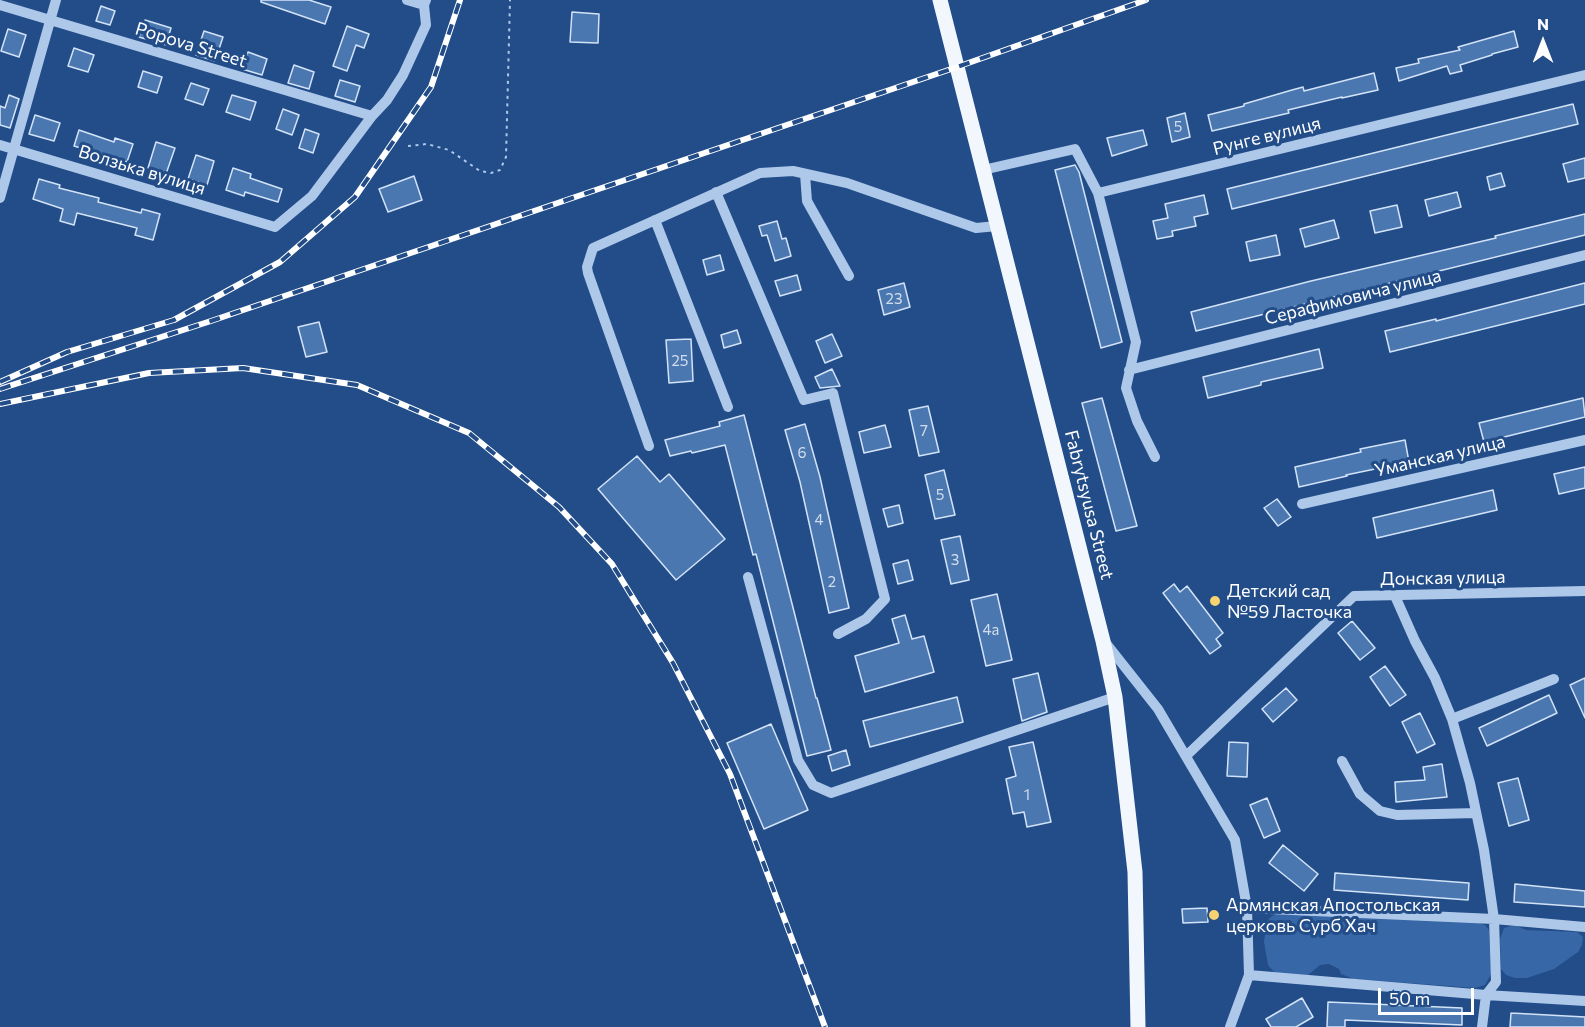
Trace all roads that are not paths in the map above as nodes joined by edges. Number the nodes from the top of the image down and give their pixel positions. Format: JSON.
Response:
{"nodes":[{"id":1,"x":56,"y":0,"type":"edge"},
{"id":2,"x":407,"y":0,"type":"edge"},
{"id":3,"x":942,"y":1,"type":"edge"},
{"id":4,"x":425,"y":3,"type":"edge"},
{"id":5,"x":0,"y":5,"type":"edge"},
{"id":6,"x":50,"y":20,"type":"junction"},
{"id":7,"x":1585,"y":75,"type":"edge"},
{"id":8,"x":372,"y":116,"type":"junction"},
{"id":9,"x":0,"y":145,"type":"edge"},
{"id":10,"x":13,"y":149,"type":"junction"},
{"id":11,"x":983,"y":170,"type":"junction"},
{"id":12,"x":805,"y":174,"type":"junction"},
{"id":13,"x":716,"y":192,"type":"junction"},
{"id":14,"x":1098,"y":194,"type":"junction"},
{"id":15,"x":0,"y":198,"type":"edge"},
{"id":16,"x":655,"y":220,"type":"junction"},
{"id":17,"x":998,"y":226,"type":"junction"},
{"id":18,"x":1585,"y":255,"type":"edge"},
{"id":19,"x":849,"y":276,"type":"dead end"},
{"id":20,"x":1128,"y":370,"type":"junction"},
{"id":21,"x":728,"y":407,"type":"dead end"},
{"id":22,"x":1585,"y":440,"type":"edge"},
{"id":23,"x":649,"y":446,"type":"dead end"},
{"id":24,"x":1155,"y":457,"type":"dead end"},
{"id":25,"x":1302,"y":504,"type":"dead end"},
{"id":26,"x":748,"y":577,"type":"dead end"},
{"id":27,"x":1585,"y":591,"type":"edge"},
{"id":28,"x":1395,"y":596,"type":"junction"},
{"id":29,"x":838,"y":634,"type":"dead end"},
{"id":30,"x":1103,"y":641,"type":"junction"},
{"id":31,"x":1554,"y":679,"type":"dead end"},
{"id":32,"x":1115,"y":697,"type":"junction"},
{"id":33,"x":1452,"y":719,"type":"junction"},
{"id":34,"x":1186,"y":756,"type":"junction"},
{"id":35,"x":1342,"y":761,"type":"dead end"},
{"id":36,"x":1476,"y":813,"type":"junction"},
{"id":37,"x":1247,"y":908,"type":"junction"},
{"id":38,"x":1494,"y":919,"type":"junction"},
{"id":39,"x":1585,"y":927,"type":"edge"},
{"id":40,"x":1249,"y":975,"type":"junction"},
{"id":41,"x":1486,"y":995,"type":"junction"},
{"id":42,"x":1585,"y":1001,"type":"edge"},
{"id":43,"x":1138,"y":1027,"type":"edge"},
{"id":44,"x":1230,"y":1027,"type":"edge"},
{"id":45,"x":1482,"y":1027,"type":"edge"}],
"edges":[{"from":1,"to":6,"type":"street"},
{"from":2,"to":4,"type":"street"},
{"from":3,"to":11,"type":"main road","name":"Fabrytsyusa Street"},
{"from":4,"to":8,"type":"street"},
{"from":5,"to":6,"type":"street","name":"Popova Street"},
{"from":6,"to":8,"type":"street","name":"Popova Street"},
{"from":6,"to":10,"type":"street"},
{"from":7,"to":14,"type":"street","name":"Рунге вулиця"},
{"from":8,"to":10,"type":"street","name":"Волзька вулиця"},
{"from":9,"to":10,"type":"street","name":"Волзька вулиця"},
{"from":10,"to":15,"type":"street"},
{"from":11,"to":14,"type":"street"},
{"from":11,"to":17,"type":"main road","name":"Fabrytsyusa Street"},
{"from":12,"to":13,"type":"street"},
{"from":12,"to":17,"type":"street"},
{"from":12,"to":19,"type":"street"},
{"from":13,"to":16,"type":"street"},
{"from":13,"to":29,"type":"street"},
{"from":14,"to":20,"type":"street"},
{"from":16,"to":21,"type":"street"},
{"from":16,"to":23,"type":"street"},
{"from":17,"to":30,"type":"main road","name":"Fabrytsyusa Street"},
{"from":18,"to":20,"type":"street","name":"Серафимовича улица"},
{"from":20,"to":24,"type":"street"},
{"from":22,"to":25,"type":"street","name":"Уманская улица"},
{"from":26,"to":32,"type":"street"},
{"from":27,"to":28,"type":"street","name":"Донская улица"},
{"from":28,"to":33,"type":"street"},
{"from":28,"to":34,"type":"street","name":"Донская улица"},
{"from":30,"to":32,"type":"main road","name":"Fabrytsyusa Street"},
{"from":30,"to":34,"type":"street"},
{"from":31,"to":33,"type":"street"},
{"from":32,"to":43,"type":"main road","name":"Fabrytsyusa Street"},
{"from":33,"to":36,"type":"street"},
{"from":34,"to":37,"type":"street"},
{"from":35,"to":36,"type":"street"},
{"from":36,"to":38,"type":"street"},
{"from":37,"to":38,"type":"street"},
{"from":37,"to":40,"type":"street"},
{"from":38,"to":39,"type":"street"},
{"from":38,"to":41,"type":"street"},
{"from":40,"to":41,"type":"street"},
{"from":40,"to":44,"type":"street"},
{"from":41,"to":42,"type":"street"},
{"from":41,"to":45,"type":"street"}]}
